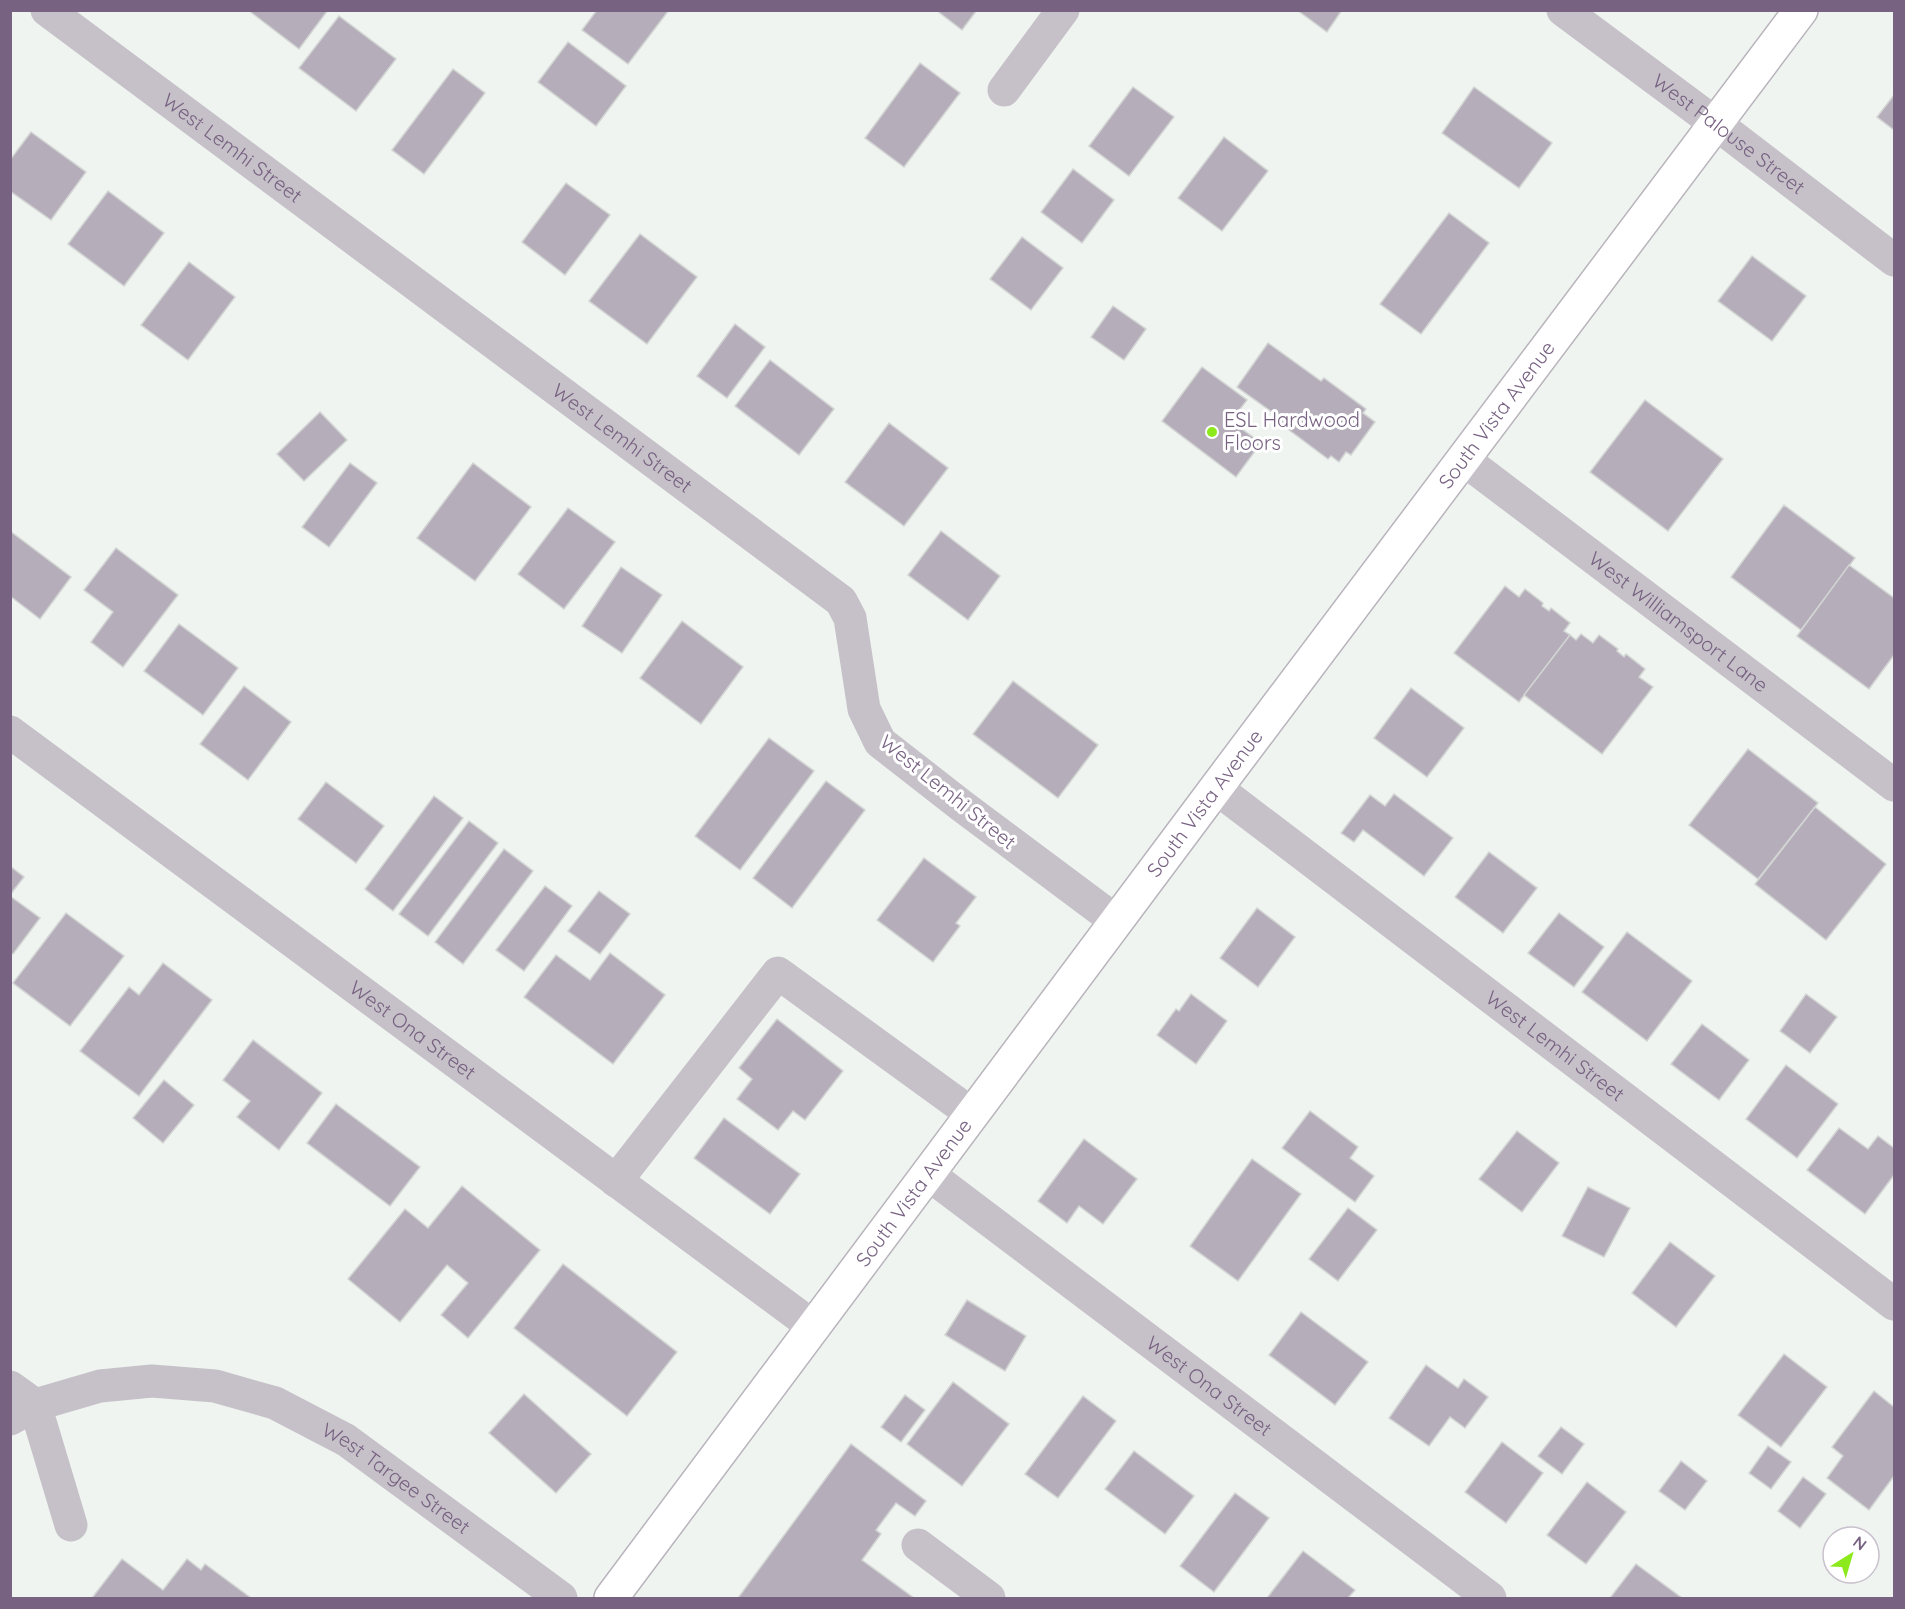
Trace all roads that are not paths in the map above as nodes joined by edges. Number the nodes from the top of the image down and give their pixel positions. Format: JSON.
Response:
{"nodes":[{"id":1,"x":47,"y":10,"type":"edge"},
{"id":2,"x":1064,"y":10,"type":"edge"},
{"id":3,"x":1563,"y":10,"type":"edge"},
{"id":4,"x":1801,"y":10,"type":"edge"},
{"id":5,"x":1004,"y":90,"type":"dead end"},
{"id":6,"x":1715,"y":123,"type":"junction"},
{"id":7,"x":1894,"y":260,"type":"edge"},
{"id":8,"x":1462,"y":459,"type":"junction"},
{"id":9,"x":10,"y":732,"type":"edge"},
{"id":10,"x":1894,"y":785,"type":"edge"},
{"id":11,"x":1216,"y":788,"type":"junction"},
{"id":12,"x":1116,"y":921,"type":"junction"},
{"id":13,"x":972,"y":1114,"type":"junction"},
{"id":14,"x":928,"y":1174,"type":"junction"},
{"id":15,"x":616,"y":1181,"type":"junction"},
{"id":16,"x":1894,"y":1304,"type":"edge"},
{"id":17,"x":814,"y":1327,"type":"junction"},
{"id":18,"x":18,"y":1403,"type":"edge"},
{"id":19,"x":71,"y":1525,"type":"dead end"},
{"id":20,"x":918,"y":1545,"type":"dead end"},
{"id":21,"x":561,"y":1599,"type":"edge"},
{"id":22,"x":611,"y":1599,"type":"edge"},
{"id":23,"x":989,"y":1599,"type":"edge"},
{"id":24,"x":1490,"y":1599,"type":"edge"}],
"edges":[{"from":1,"to":12,"type":"street","name":"West Lemhi Street"},
{"from":2,"to":5,"type":"street"},
{"from":3,"to":6,"type":"street","name":"West Palouse Street"},
{"from":4,"to":6,"type":"main road","name":"South Vista Avenue"},
{"from":6,"to":7,"type":"street","name":"West Palouse Street"},
{"from":6,"to":8,"type":"main road","name":"South Vista Avenue"},
{"from":8,"to":10,"type":"street","name":"West Williamsport Lane"},
{"from":8,"to":11,"type":"main road","name":"South Vista Avenue"},
{"from":9,"to":15,"type":"street","name":"West Ona Street"},
{"from":11,"to":12,"type":"main road","name":"South Vista Avenue"},
{"from":11,"to":16,"type":"street","name":"West Lemhi Street"},
{"from":12,"to":13,"type":"main road","name":"South Vista Avenue"},
{"from":13,"to":14,"type":"main road","name":"South Vista Avenue"},
{"from":13,"to":15,"type":"street"},
{"from":14,"to":17,"type":"main road","name":"South Vista Avenue"},
{"from":14,"to":24,"type":"street","name":"West Ona Street"},
{"from":15,"to":17,"type":"street","name":"West Ona Street"},
{"from":17,"to":22,"type":"main road","name":"South Vista Avenue"},
{"from":18,"to":19,"type":"street"},
{"from":18,"to":21,"type":"street","name":"West Targee Street"},
{"from":20,"to":23,"type":"street"}]}
